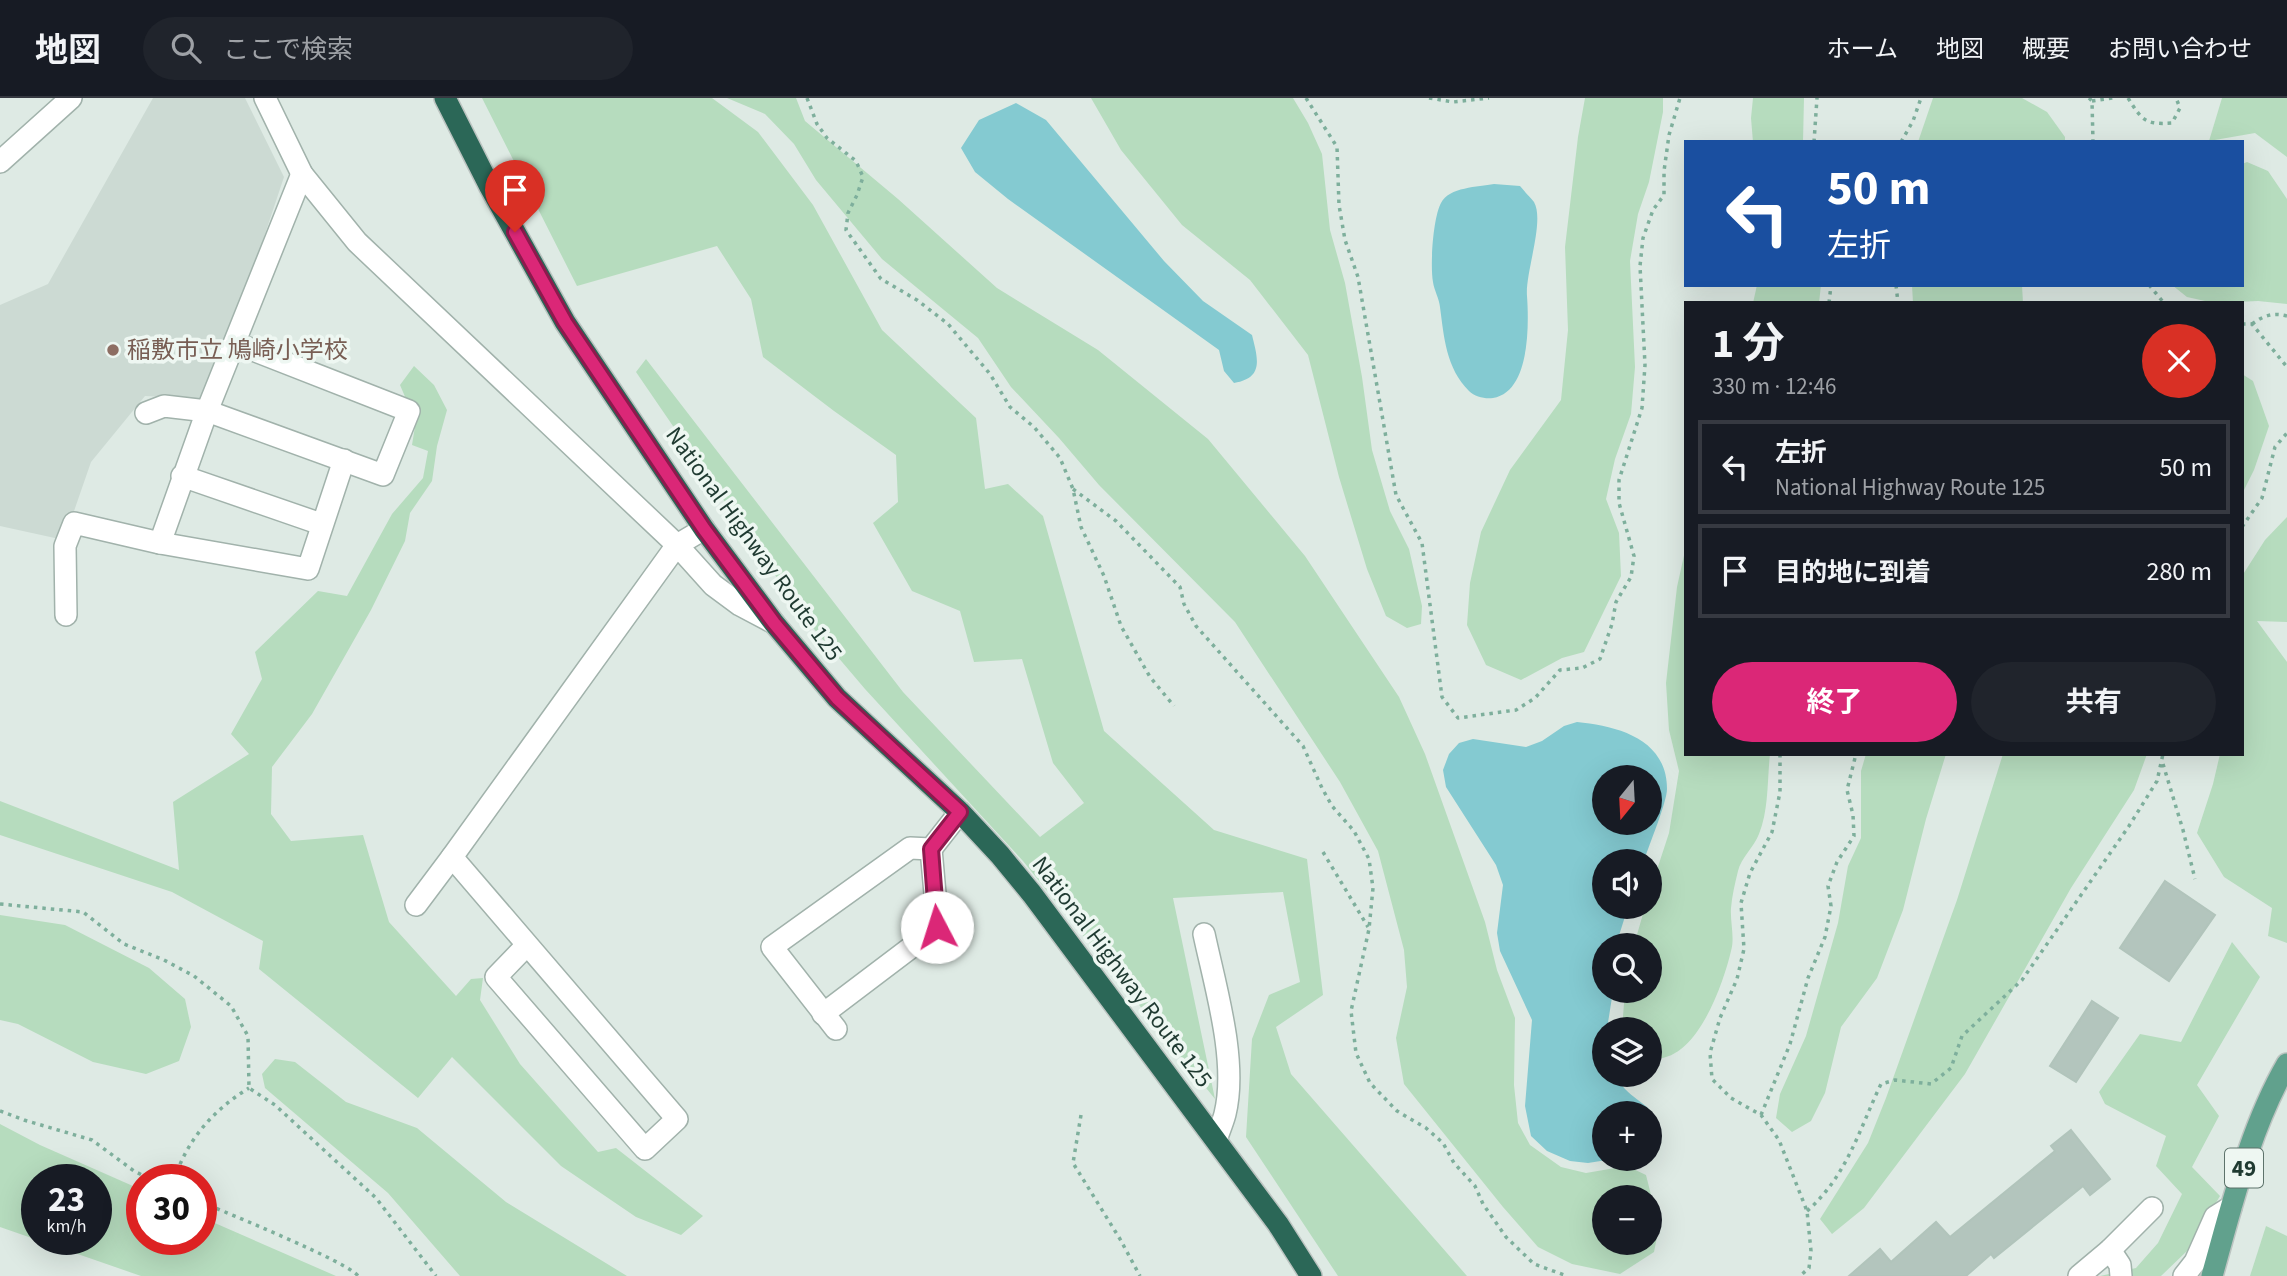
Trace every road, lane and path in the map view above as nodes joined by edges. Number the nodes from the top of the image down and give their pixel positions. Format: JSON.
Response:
{"nodes":[{"id":1,"x":71,"y":98,"type":"edge"},
{"id":2,"x":265,"y":98,"type":"edge"},
{"id":3,"x":445,"y":98,"type":"edge"},
{"id":4,"x":807,"y":98,"type":"edge"},
{"id":5,"x":1306,"y":98,"type":"edge"},
{"id":6,"x":1429,"y":98,"type":"edge"},
{"id":7,"x":1489,"y":98,"type":"edge"},
{"id":8,"x":1680,"y":98,"type":"edge"},
{"id":9,"x":1817,"y":98,"type":"edge"},
{"id":10,"x":1921,"y":98,"type":"edge"},
{"id":11,"x":2113,"y":98,"type":"edge"},
{"id":12,"x":2128,"y":98,"type":"edge"},
{"id":13,"x":2176,"y":98,"type":"edge"},
{"id":14,"x":2091,"y":100,"type":"edge"},
{"id":15,"x":1814,"y":140,"type":"edge"},
{"id":16,"x":1902,"y":140,"type":"edge"},
{"id":17,"x":2093,"y":140,"type":"edge"},
{"id":18,"x":0,"y":162,"type":"edge"},
{"id":19,"x":302,"y":174,"type":"junction"},
{"id":20,"x":2151,"y":287,"type":"edge"},
{"id":21,"x":2162,"y":301,"type":"edge"},
{"id":22,"x":2287,"y":316,"type":"edge"},
{"id":23,"x":2244,"y":324,"type":"edge"},
{"id":24,"x":2252,"y":324,"type":"junction"},
{"id":25,"x":235,"y":343,"type":"junction"},
{"id":26,"x":2287,"y":367,"type":"edge"},
{"id":27,"x":207,"y":411,"type":"junction"},
{"id":28,"x":146,"y":413,"type":"dead end"},
{"id":29,"x":2287,"y":433,"type":"edge"},
{"id":30,"x":344,"y":460,"type":"junction"},
{"id":31,"x":183,"y":476,"type":"junction"},
{"id":32,"x":1073,"y":489,"type":"junction"},
{"id":33,"x":321,"y":524,"type":"junction"},
{"id":34,"x":2244,"y":524,"type":"edge"},
{"id":35,"x":704,"y":529,"type":"junction"},
{"id":36,"x":160,"y":543,"type":"junction"},
{"id":37,"x":677,"y":545,"type":"junction"},
{"id":38,"x":66,"y":615,"type":"dead end"},
{"id":39,"x":774,"y":623,"type":"junction"},
{"id":40,"x":1174,"y":706,"type":"dead end"},
{"id":41,"x":1780,"y":756,"type":"edge"},
{"id":42,"x":1856,"y":756,"type":"edge"},
{"id":43,"x":2163,"y":756,"type":"edge"},
{"id":44,"x":2162,"y":762,"type":"junction"},
{"id":45,"x":960,"y":812,"type":"junction"},
{"id":46,"x":931,"y":849,"type":"junction"},
{"id":47,"x":1323,"y":852,"type":"dead end"},
{"id":48,"x":452,"y":858,"type":"junction"},
{"id":49,"x":2194,"y":879,"type":"dead end"},
{"id":50,"x":0,"y":904,"type":"edge"},
{"id":51,"x":416,"y":905,"type":"dead end"},
{"id":52,"x":1369,"y":929,"type":"junction"},
{"id":53,"x":1204,"y":934,"type":"dead end"},
{"id":54,"x":527,"y":945,"type":"junction"},
{"id":55,"x":2287,"y":1064,"type":"edge"},
{"id":56,"x":249,"y":1088,"type":"junction"},
{"id":57,"x":0,"y":1111,"type":"edge"},
{"id":58,"x":1081,"y":1115,"type":"dead end"},
{"id":59,"x":1761,"y":1115,"type":"junction"},
{"id":60,"x":1216,"y":1140,"type":"junction"},
{"id":61,"x":181,"y":1164,"type":"edge"},
{"id":62,"x":126,"y":1165,"type":"edge"},
{"id":63,"x":2231,"y":1207,"type":"junction"},
{"id":64,"x":2152,"y":1208,"type":"dead end"},
{"id":65,"x":217,"y":1209,"type":"edge"},
{"id":66,"x":1807,"y":1210,"type":"junction"},
{"id":67,"x":2110,"y":1250,"type":"junction"},
{"id":68,"x":358,"y":1276,"type":"edge"},
{"id":69,"x":436,"y":1276,"type":"edge"},
{"id":70,"x":1140,"y":1276,"type":"edge"},
{"id":71,"x":1311,"y":1276,"type":"edge"},
{"id":72,"x":1566,"y":1276,"type":"edge"},
{"id":73,"x":1800,"y":1276,"type":"edge"},
{"id":74,"x":2079,"y":1276,"type":"edge"},
{"id":75,"x":2121,"y":1276,"type":"edge"},
{"id":76,"x":2184,"y":1276,"type":"edge"},
{"id":77,"x":2211,"y":1276,"type":"edge"}],
"edges":[{"from":1,"to":18,"type":"street"},
{"from":2,"to":19,"type":"street"},
{"from":3,"to":35,"type":"highway","name":"National Highway Route 125"},
{"from":4,"to":32,"type":"path"},
{"from":5,"to":8,"type":"path"},
{"from":6,"to":7,"type":"path"},
{"from":9,"to":15,"type":"path"},
{"from":10,"to":16,"type":"path"},
{"from":11,"to":14,"type":"path"},
{"from":12,"to":13,"type":"path"},
{"from":14,"to":17,"type":"path"},
{"from":19,"to":25,"type":"street"},
{"from":19,"to":37,"type":"street"},
{"from":20,"to":21,"type":"path"},
{"from":22,"to":24,"type":"path"},
{"from":23,"to":24,"type":"path"},
{"from":24,"to":26,"type":"path"},
{"from":25,"to":27,"type":"street"},
{"from":25,"to":30,"type":"street"},
{"from":27,"to":28,"type":"street"},
{"from":27,"to":30,"type":"street"},
{"from":27,"to":31,"type":"street"},
{"from":29,"to":34,"type":"path"},
{"from":30,"to":33,"type":"street"},
{"from":31,"to":33,"type":"street"},
{"from":31,"to":36,"type":"street"},
{"from":32,"to":40,"type":"path"},
{"from":32,"to":52,"type":"path"},
{"from":33,"to":36,"type":"street"},
{"from":35,"to":37,"type":"street"},
{"from":35,"to":39,"type":"highway","name":"National Highway Route 125"},
{"from":36,"to":38,"type":"street"},
{"from":37,"to":39,"type":"street"},
{"from":37,"to":48,"type":"street"},
{"from":39,"to":45,"type":"highway","name":"National Highway Route 125"},
{"from":41,"to":59,"type":"path"},
{"from":42,"to":59,"type":"path"},
{"from":43,"to":44,"type":"path"},
{"from":44,"to":49,"type":"path"},
{"from":44,"to":66,"type":"path"},
{"from":45,"to":46,"type":"street"},
{"from":45,"to":60,"type":"highway","name":"National Highway Route 125"},
{"from":46,"to":46,"type":"street"},
{"from":47,"to":52,"type":"path"},
{"from":48,"to":51,"type":"street"},
{"from":48,"to":54,"type":"street"},
{"from":50,"to":56,"type":"path"},
{"from":52,"to":72,"type":"path"},
{"from":53,"to":60,"type":"street"},
{"from":54,"to":54,"type":"street"},
{"from":55,"to":63,"type":"main road","number":"49"},
{"from":56,"to":61,"type":"path"},
{"from":56,"to":69,"type":"path"},
{"from":57,"to":62,"type":"path"},
{"from":58,"to":70,"type":"path"},
{"from":59,"to":66,"type":"path"},
{"from":60,"to":71,"type":"highway","name":"National Highway Route 125"},
{"from":63,"to":76,"type":"street"},
{"from":63,"to":77,"type":"main road","number":"49"},
{"from":64,"to":67,"type":"street"},
{"from":65,"to":68,"type":"path"},
{"from":66,"to":73,"type":"path"},
{"from":67,"to":74,"type":"street"},
{"from":67,"to":75,"type":"street"}]}
